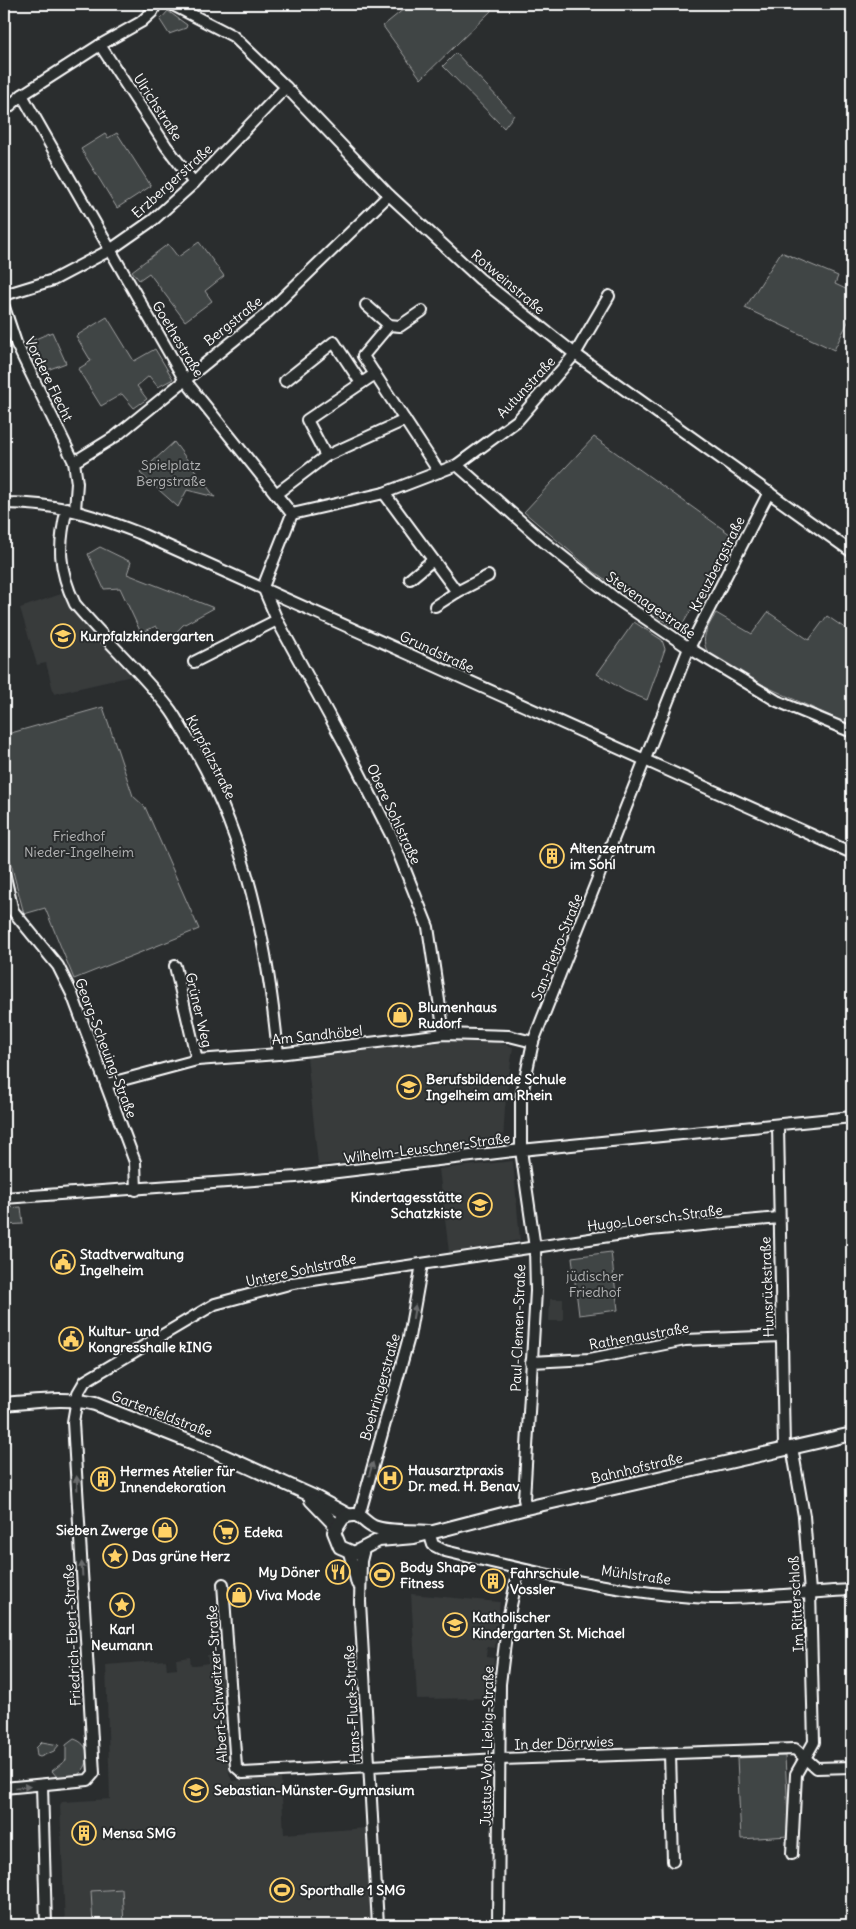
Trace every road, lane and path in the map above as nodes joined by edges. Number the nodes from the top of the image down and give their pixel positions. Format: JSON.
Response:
{"nodes":[{"id":1,"x":156,"y":4,"type":"edge"},
{"id":2,"x":172,"y":4,"type":"edge"},
{"id":3,"x":100,"y":45,"type":"junction"},
{"id":4,"x":286,"y":87,"type":"junction"},
{"id":5,"x":22,"y":95,"type":"junction"},
{"id":6,"x":4,"y":111,"type":"edge"},
{"id":7,"x":194,"y":183,"type":"junction"},
{"id":8,"x":389,"y":195,"type":"junction"},
{"id":9,"x":110,"y":250,"type":"junction"},
{"id":10,"x":4,"y":295,"type":"edge"},
{"id":11,"x":610,"y":296,"type":"dead end"},
{"id":12,"x":366,"y":305,"type":"dead end"},
{"id":13,"x":4,"y":307,"type":"edge"},
{"id":14,"x":422,"y":311,"type":"dead end"},
{"id":15,"x":388,"y":325,"type":"junction"},
{"id":16,"x":575,"y":354,"type":"junction"},
{"id":17,"x":375,"y":374,"type":"junction"},
{"id":18,"x":184,"y":379,"type":"junction"},
{"id":19,"x":285,"y":381,"type":"dead end"},
{"id":20,"x":361,"y":383,"type":"junction"},
{"id":21,"x":405,"y":420,"type":"junction"},
{"id":22,"x":326,"y":456,"type":"junction"},
{"id":23,"x":74,"y":462,"type":"junction"},
{"id":24,"x":457,"y":464,"type":"junction"},
{"id":25,"x":439,"y":472,"type":"junction"},
{"id":26,"x":769,"y":492,"type":"junction"},
{"id":27,"x":384,"y":493,"type":"junction"},
{"id":28,"x":276,"y":494,"type":"junction"},
{"id":29,"x":4,"y":503,"type":"edge"},
{"id":30,"x":71,"y":509,"type":"junction"},
{"id":31,"x":292,"y":514,"type":"junction"},
{"id":32,"x":852,"y":552,"type":"edge"},
{"id":33,"x":433,"y":560,"type":"junction"},
{"id":34,"x":488,"y":576,"type":"dead end"},
{"id":35,"x":410,"y":580,"type":"dead end"},
{"id":36,"x":263,"y":587,"type":"junction"},
{"id":37,"x":457,"y":592,"type":"junction"},
{"id":38,"x":435,"y":606,"type":"dead end"},
{"id":39,"x":277,"y":620,"type":"junction"},
{"id":40,"x":690,"y":648,"type":"junction"},
{"id":41,"x":194,"y":662,"type":"dead end"},
{"id":42,"x":852,"y":732,"type":"edge"},
{"id":43,"x":646,"y":760,"type":"junction"},
{"id":44,"x":852,"y":853,"type":"edge"},
{"id":45,"x":4,"y":872,"type":"edge"},
{"id":46,"x":175,"y":966,"type":"dead end"},
{"id":47,"x":444,"y":1034,"type":"junction"},
{"id":48,"x":533,"y":1042,"type":"junction"},
{"id":49,"x":278,"y":1054,"type":"junction"},
{"id":50,"x":196,"y":1060,"type":"junction"},
{"id":51,"x":107,"y":1084,"type":"junction"},
{"id":52,"x":852,"y":1117,"type":"edge"},
{"id":53,"x":778,"y":1125,"type":"junction"},
{"id":54,"x":521,"y":1150,"type":"junction"},
{"id":55,"x":136,"y":1190,"type":"junction"},
{"id":56,"x":4,"y":1198,"type":"edge"},
{"id":57,"x":779,"y":1218,"type":"junction"},
{"id":58,"x":535,"y":1248,"type":"junction"},
{"id":59,"x":422,"y":1264,"type":"junction"},
{"id":60,"x":782,"y":1336,"type":"junction"},
{"id":61,"x":531,"y":1362,"type":"junction"},
{"id":62,"x":77,"y":1401,"type":"junction"},
{"id":63,"x":4,"y":1404,"type":"edge"},
{"id":64,"x":852,"y":1434,"type":"edge"},
{"id":65,"x":788,"y":1448,"type":"junction"},
{"id":66,"x":301,"y":1492,"type":"junction"},
{"id":67,"x":526,"y":1508,"type":"junction"},
{"id":68,"x":353,"y":1516,"type":"junction"},
{"id":69,"x":370,"y":1524,"type":"junction"},
{"id":70,"x":336,"y":1526,"type":"junction"},
{"id":71,"x":429,"y":1532,"type":"junction"},
{"id":72,"x":366,"y":1547,"type":"junction"},
{"id":73,"x":349,"y":1552,"type":"junction"},
{"id":74,"x":520,"y":1569,"type":"junction"},
{"id":75,"x":223,"y":1584,"type":"dead end"},
{"id":76,"x":852,"y":1590,"type":"edge"},
{"id":77,"x":810,"y":1592,"type":"junction"},
{"id":78,"x":360,"y":1602,"type":"junction"},
{"id":79,"x":670,"y":1754,"type":"junction"},
{"id":80,"x":805,"y":1758,"type":"junction"},
{"id":81,"x":499,"y":1759,"type":"junction"},
{"id":82,"x":370,"y":1765,"type":"junction"},
{"id":83,"x":852,"y":1767,"type":"edge"},
{"id":84,"x":42,"y":1786,"type":"junction"},
{"id":85,"x":4,"y":1788,"type":"edge"},
{"id":86,"x":792,"y":1854,"type":"dead end"},
{"id":87,"x":673,"y":1861,"type":"dead end"},
{"id":88,"x":46,"y":1925,"type":"edge"},
{"id":89,"x":378,"y":1925,"type":"edge"},
{"id":90,"x":498,"y":1925,"type":"edge"}],
"edges":[{"from":1,"to":3,"type":"street"},
{"from":2,"to":4,"type":"street","name":"Rotweinstraße"},
{"from":3,"to":5,"type":"street"},
{"from":3,"to":7,"type":"street","name":"Ulrichstraße"},
{"from":4,"to":7,"type":"street","name":"Erzbergerstraße"},
{"from":4,"to":8,"type":"street","name":"Rotweinstraße"},
{"from":5,"to":6,"type":"street"},
{"from":5,"to":9,"type":"street","name":"Goethestraße"},
{"from":7,"to":9,"type":"street","name":"Erzbergerstraße"},
{"from":8,"to":16,"type":"street","name":"Rotweinstraße"},
{"from":8,"to":18,"type":"street","name":"Bergstraße"},
{"from":9,"to":10,"type":"street","name":"Erzbergerstraße"},
{"from":9,"to":18,"type":"street","name":"Goethestraße"},
{"from":11,"to":16,"type":"street","name":"Autunstraße"},
{"from":12,"to":15,"type":"street"},
{"from":13,"to":23,"type":"street","name":"Vordere Flecht"},
{"from":14,"to":15,"type":"street"},
{"from":15,"to":17,"type":"street"},
{"from":16,"to":24,"type":"street","name":"Autunstraße"},
{"from":16,"to":26,"type":"street","name":"Rotweinstraße"},
{"from":17,"to":20,"type":"street"},
{"from":17,"to":21,"type":"street"},
{"from":18,"to":23,"type":"street","name":"Bergstraße"},
{"from":18,"to":28,"type":"street","name":"Goethestraße"},
{"from":19,"to":20,"type":"street"},
{"from":20,"to":22,"type":"street"},
{"from":21,"to":22,"type":"street"},
{"from":21,"to":25,"type":"street"},
{"from":22,"to":28,"type":"street"},
{"from":23,"to":30,"type":"street"},
{"from":24,"to":25,"type":"street","name":"Autunstraße"},
{"from":24,"to":40,"type":"street","name":"Stevenagestraße"},
{"from":25,"to":27,"type":"street","name":"Autunstraße"},
{"from":26,"to":32,"type":"street","name":"Rotweinstraße"},
{"from":26,"to":40,"type":"street","name":"Kreuzbergstraße"},
{"from":27,"to":31,"type":"street","name":"Autunstraße"},
{"from":27,"to":33,"type":"street"},
{"from":28,"to":31,"type":"street","name":"Goethestraße"},
{"from":29,"to":30,"type":"street","name":"Grundstraße"},
{"from":30,"to":36,"type":"street","name":"Grundstraße"},
{"from":30,"to":49,"type":"street","name":"Kurpfalzstraße"},
{"from":31,"to":36,"type":"street"},
{"from":33,"to":35,"type":"street"},
{"from":33,"to":37,"type":"street"},
{"from":34,"to":37,"type":"street"},
{"from":36,"to":39,"type":"street","name":"Obere Sohlstraße"},
{"from":36,"to":43,"type":"street","name":"Grundstraße"},
{"from":37,"to":38,"type":"street"},
{"from":39,"to":41,"type":"street"},
{"from":39,"to":47,"type":"street","name":"Obere Sohlstraße"},
{"from":40,"to":42,"type":"street","name":"Stevenagestraße"},
{"from":40,"to":43,"type":"street","name":"Kreuzbergstraße"},
{"from":43,"to":44,"type":"street","name":"Grundstraße"},
{"from":43,"to":48,"type":"street","name":"San-Pietro-Straße"},
{"from":45,"to":51,"type":"street","name":"Georg-Scheuing-Straße"},
{"from":46,"to":50,"type":"street","name":"Grüner Weg"},
{"from":47,"to":48,"type":"street","name":"Am Sandhöbel"},
{"from":47,"to":49,"type":"street","name":"Am Sandhöbel"},
{"from":48,"to":54,"type":"street","name":"San-Pietro-Straße"},
{"from":49,"to":50,"type":"street","name":"Am Sandhöbel"},
{"from":50,"to":51,"type":"street","name":"Am Sandhöbel"},
{"from":51,"to":55,"type":"street","name":"Georg-Scheuing-Straße"},
{"from":52,"to":53,"type":"street","name":"Wilhelm-Leuschner-Straße"},
{"from":53,"to":54,"type":"street","name":"Wilhelm-Leuschner-Straße"},
{"from":53,"to":57,"type":"street","name":"Hunsrückstraße"},
{"from":54,"to":55,"type":"street","name":"Wilhelm-Leuschner-Straße"},
{"from":54,"to":58,"type":"street","name":"Paul-Clemen-Straße"},
{"from":55,"to":56,"type":"street","name":"Wilhelm-Leuschner-Straße"},
{"from":57,"to":58,"type":"street","name":"Hugo-Loersch-Straße"},
{"from":57,"to":60,"type":"street","name":"Hunsrückstraße"},
{"from":58,"to":59,"type":"street","name":"Untere Sohlstraße"},
{"from":58,"to":61,"type":"street","name":"Paul-Clemen-Straße"},
{"from":59,"to":62,"type":"street","name":"Untere Sohlstraße"},
{"from":68,"to":59,"type":"street","name":"Boehringerstraße","one_way":true},
{"from":60,"to":61,"type":"street","name":"Rathenaustraße"},
{"from":60,"to":65,"type":"street","name":"Hunsrückstraße"},
{"from":61,"to":67,"type":"street","name":"Paul-Clemen-Straße"},
{"from":62,"to":63,"type":"street","name":"Gartenfeldstraße"},
{"from":62,"to":66,"type":"street","name":"Gartenfeldstraße"},
{"from":84,"to":62,"type":"street","name":"Friedrich-Ebert-Straße","one_way":true},
{"from":64,"to":65,"type":"street","name":"Bahnhofstraße"},
{"from":65,"to":67,"type":"street","name":"Bahnhofstraße"},
{"from":65,"to":77,"type":"street","name":"Im Ritterschloß"},
{"from":66,"to":68,"type":"street","name":"Gartenfeldstraße"},
{"from":66,"to":70,"type":"street","name":"Gartenfeldstraße"},
{"from":67,"to":71,"type":"street","name":"Bahnhofstraße"},
{"from":68,"to":69,"type":"street","name":"Bahnhofstraße"},
{"from":68,"to":70,"type":"street"},
{"from":69,"to":71,"type":"street","name":"Bahnhofstraße"},
{"from":69,"to":72,"type":"street"},
{"from":70,"to":73,"type":"street"},
{"from":71,"to":72,"type":"street","name":"Bahnhofstraße"},
{"from":71,"to":74,"type":"street","name":"Mühlstraße"},
{"from":72,"to":73,"type":"street","name":"Bahnhofstraße"},
{"from":72,"to":78,"type":"street","name":"Hans-Fluck-Straße"},
{"from":73,"to":78,"type":"street","name":"Hans-Fluck-Straße"},
{"from":74,"to":77,"type":"street","name":"Mühlstraße"},
{"from":74,"to":81,"type":"street","name":"Justus-Von-Liebig-Straße"},
{"from":75,"to":82,"type":"street","name":"Albert-Schweitzer-Straße"},
{"from":76,"to":77,"type":"street","name":"Mühlstraße"},
{"from":77,"to":80,"type":"street","name":"Im Ritterschloß"},
{"from":78,"to":82,"type":"street","name":"Hans-Fluck-Straße"},
{"from":79,"to":80,"type":"street","name":"In der Dörrwies"},
{"from":79,"to":81,"type":"street","name":"In der Dörrwies"},
{"from":79,"to":87,"type":"street"},
{"from":80,"to":83,"type":"street","name":"In der Dörrwies"},
{"from":80,"to":86,"type":"street"},
{"from":81,"to":82,"type":"street","name":"In der Dörrwies"},
{"from":81,"to":90,"type":"street","name":"Justus-Von-Liebig-Straße"},
{"from":82,"to":89,"type":"street","name":"Hans-Fluck-Straße"},
{"from":85,"to":84,"type":"street","name":"Friedrich-Ebert-Straße","one_way":true},
{"from":84,"to":88,"type":"street"}]}
